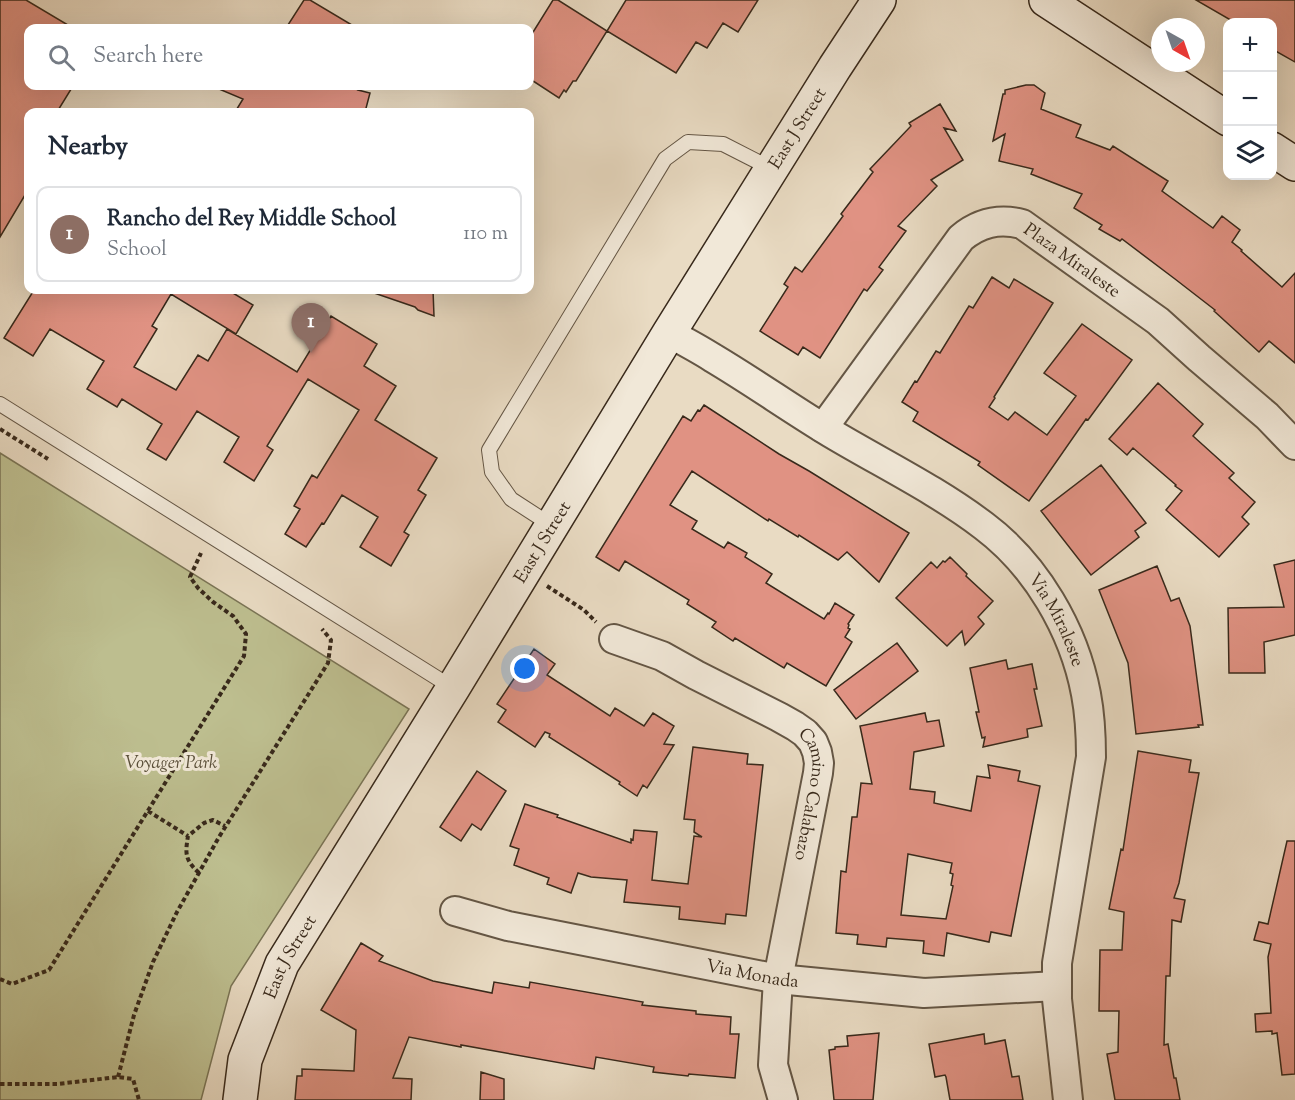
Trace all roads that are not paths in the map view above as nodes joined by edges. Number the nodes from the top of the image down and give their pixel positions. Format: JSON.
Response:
{"nodes":[{"id":1,"x":879,"y":0,"type":"edge"},
{"id":2,"x":1046,"y":0,"type":"edge"},
{"id":3,"x":1223,"y":116,"type":"edge"},
{"id":4,"x":1277,"y":152,"type":"edge"},
{"id":5,"x":1295,"y":164,"type":"edge"},
{"id":6,"x":771,"y":169,"type":"junction"},
{"id":7,"x":669,"y":333,"type":"junction"},
{"id":8,"x":0,"y":404,"type":"edge"},
{"id":9,"x":823,"y":428,"type":"junction"},
{"id":10,"x":1295,"y":445,"type":"edge"},
{"id":11,"x":551,"y":525,"type":"junction"},
{"id":12,"x":614,"y":639,"type":"road end"},
{"id":13,"x":453,"y":688,"type":"junction"},
{"id":14,"x":455,"y":911,"type":"dead end"},
{"id":15,"x":778,"y":979,"type":"junction"},
{"id":16,"x":1057,"y":986,"type":"junction"},
{"id":17,"x":240,"y":1100,"type":"edge"},
{"id":18,"x":783,"y":1100,"type":"edge"},
{"id":19,"x":1068,"y":1100,"type":"edge"}],
"edges":[{"from":1,"to":6,"type":"street","name":"East J Street"},
{"from":2,"to":3,"type":"street"},
{"from":4,"to":5,"type":"street"},
{"from":6,"to":7,"type":"street","name":"East J Street"},
{"from":6,"to":11,"type":"lane"},
{"from":7,"to":9,"type":"street","name":"Via Miraleste"},
{"from":7,"to":11,"type":"street","name":"East J Street"},
{"from":8,"to":13,"type":"lane"},
{"from":9,"to":10,"type":"street","name":"Plaza Miraleste"},
{"from":9,"to":16,"type":"street","name":"Via Miraleste"},
{"from":11,"to":13,"type":"street","name":"East J Street"},
{"from":12,"to":15,"type":"street","name":"Camino Calabazo"},
{"from":13,"to":17,"type":"street","name":"East J Street"},
{"from":14,"to":15,"type":"street","name":"Via Monada"},
{"from":15,"to":16,"type":"street","name":"Via Monada"},
{"from":15,"to":18,"type":"street","name":"Camino Calabazo"},
{"from":16,"to":19,"type":"street","name":"Via Miraleste"}]}
